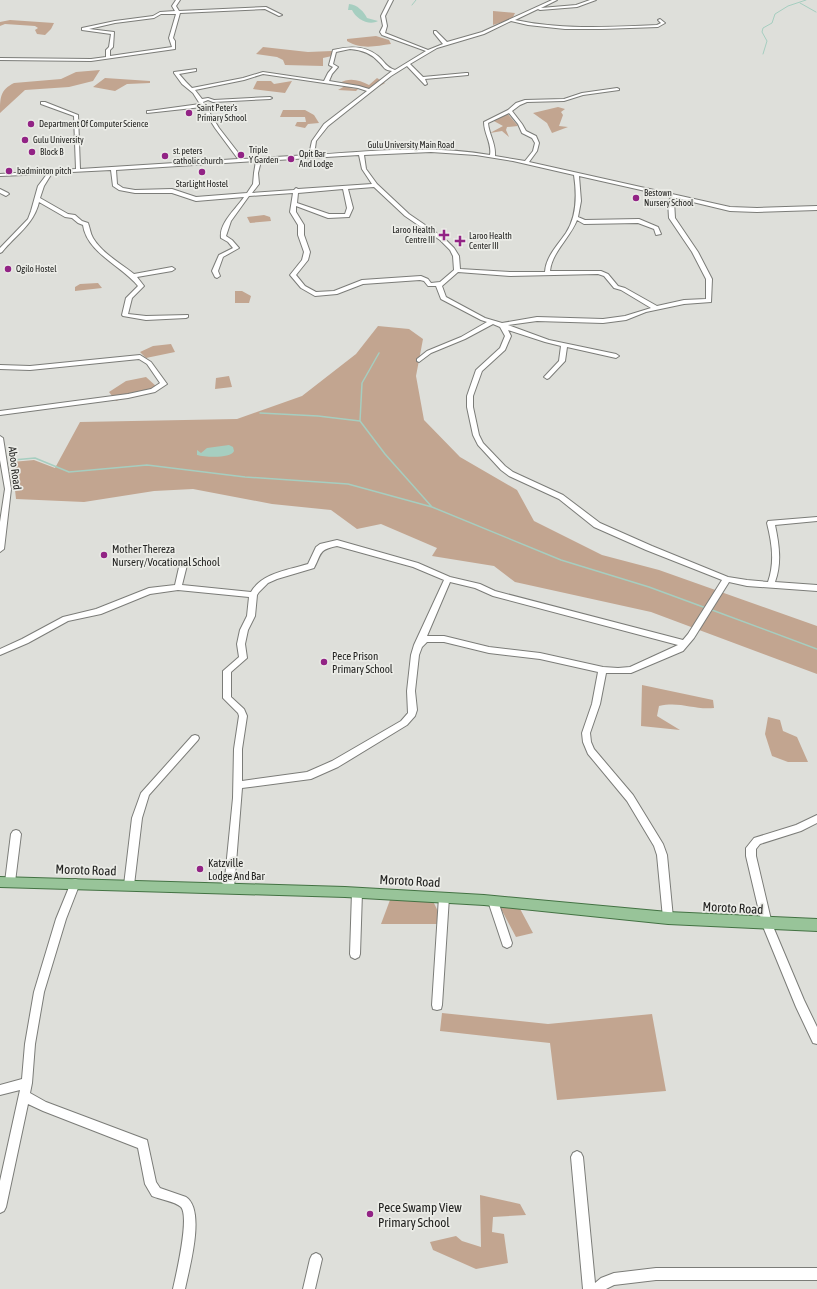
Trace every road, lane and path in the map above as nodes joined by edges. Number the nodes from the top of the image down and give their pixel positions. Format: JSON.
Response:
{"nodes":[{"id":1,"x":178,"y":0,"type":"edge"},
{"id":2,"x":391,"y":0,"type":"edge"},
{"id":3,"x":555,"y":0,"type":"edge"},
{"id":4,"x":594,"y":0,"type":"edge"},
{"id":5,"x":537,"y":9,"type":"junction"},
{"id":6,"x":178,"y":13,"type":"junction"},
{"id":7,"x":280,"y":15,"type":"dead end"},
{"id":8,"x":510,"y":20,"type":"junction"},
{"id":9,"x":660,"y":20,"type":"dead end"},
{"id":10,"x":435,"y":32,"type":"dead end"},
{"id":11,"x":446,"y":44,"type":"junction"},
{"id":12,"x":428,"y":51,"type":"junction"},
{"id":13,"x":108,"y":58,"type":"junction"},
{"id":14,"x":0,"y":59,"type":"edge"},
{"id":15,"x":408,"y":64,"type":"junction"},
{"id":16,"x":194,"y":70,"type":"dead end"},
{"id":17,"x":396,"y":71,"type":"junction"},
{"id":18,"x":466,"y":74,"type":"dead end"},
{"id":19,"x":422,"y":78,"type":"junction"},
{"id":20,"x":326,"y":82,"type":"junction"},
{"id":21,"x":425,"y":84,"type":"dead end"},
{"id":22,"x":192,"y":89,"type":"junction"},
{"id":23,"x":618,"y":89,"type":"dead end"},
{"id":24,"x":369,"y":90,"type":"junction"},
{"id":25,"x":270,"y":98,"type":"dead end"},
{"id":26,"x":43,"y":103,"type":"dead end"},
{"id":27,"x":203,"y":103,"type":"junction"},
{"id":28,"x":510,"y":111,"type":"junction"},
{"id":29,"x":149,"y":112,"type":"dead end"},
{"id":30,"x":361,"y":153,"type":"junction"},
{"id":31,"x":312,"y":156,"type":"junction"},
{"id":32,"x":492,"y":157,"type":"junction"},
{"id":33,"x":242,"y":160,"type":"junction"},
{"id":34,"x":259,"y":160,"type":"junction"},
{"id":35,"x":526,"y":163,"type":"junction"},
{"id":36,"x":114,"y":168,"type":"junction"},
{"id":37,"x":78,"y":170,"type":"junction"},
{"id":38,"x":50,"y":171,"type":"junction"},
{"id":39,"x":576,"y":174,"type":"junction"},
{"id":40,"x":0,"y":175,"type":"edge"},
{"id":41,"x":375,"y":185,"type":"junction"},
{"id":42,"x":345,"y":188,"type":"junction"},
{"id":43,"x":296,"y":190,"type":"junction"},
{"id":44,"x":0,"y":191,"type":"edge"},
{"id":45,"x":6,"y":194,"type":"dead end"},
{"id":46,"x":248,"y":194,"type":"junction"},
{"id":47,"x":675,"y":197,"type":"junction"},
{"id":48,"x":38,"y":199,"type":"junction"},
{"id":49,"x":295,"y":204,"type":"junction"},
{"id":50,"x":817,"y":208,"type":"edge"},
{"id":51,"x":575,"y":217,"type":"junction"},
{"id":52,"x":658,"y":234,"type":"dead end"},
{"id":53,"x":0,"y":251,"type":"edge"},
{"id":54,"x":172,"y":269,"type":"dead end"},
{"id":55,"x":457,"y":270,"type":"junction"},
{"id":56,"x":547,"y":274,"type":"junction"},
{"id":57,"x":133,"y":276,"type":"junction"},
{"id":58,"x":216,"y":276,"type":"dead end"},
{"id":59,"x":440,"y":284,"type":"junction"},
{"id":60,"x":656,"y":308,"type":"junction"},
{"id":61,"x":186,"y":316,"type":"dead end"},
{"id":62,"x":517,"y":322,"type":"junction"},
{"id":63,"x":489,"y":323,"type":"junction"},
{"id":64,"x":501,"y":325,"type":"junction"},
{"id":65,"x":512,"y":328,"type":"junction"},
{"id":66,"x":564,"y":345,"type":"junction"},
{"id":67,"x":616,"y":356,"type":"dead end"},
{"id":68,"x":419,"y":360,"type":"dead end"},
{"id":69,"x":0,"y":367,"type":"edge"},
{"id":70,"x":547,"y":377,"type":"dead end"},
{"id":71,"x":0,"y":413,"type":"edge"},
{"id":72,"x":0,"y":438,"type":"edge"},
{"id":73,"x":817,"y":519,"type":"edge"},
{"id":74,"x":0,"y":549,"type":"edge"},
{"id":75,"x":183,"y":565,"type":"dead end"},
{"id":76,"x":448,"y":579,"type":"junction"},
{"id":77,"x":727,"y":579,"type":"junction"},
{"id":78,"x":771,"y":584,"type":"junction"},
{"id":79,"x":178,"y":587,"type":"junction"},
{"id":80,"x":817,"y":588,"type":"edge"},
{"id":81,"x":253,"y":595,"type":"junction"},
{"id":82,"x":420,"y":642,"type":"junction"},
{"id":83,"x":685,"y":644,"type":"junction"},
{"id":84,"x":0,"y":652,"type":"edge"},
{"id":85,"x":603,"y":670,"type":"junction"},
{"id":86,"x":194,"y":738,"type":"dead end"},
{"id":87,"x":237,"y":784,"type":"junction"},
{"id":88,"x":817,"y":819,"type":"edge"},
{"id":89,"x":16,"y":834,"type":"dead end"},
{"id":90,"x":5,"y":882,"type":"edge"},
{"id":91,"x":75,"y":883,"type":"junction"},
{"id":92,"x":128,"y":885,"type":"junction"},
{"id":93,"x":229,"y":888,"type":"junction"},
{"id":94,"x":357,"y":892,"type":"junction"},
{"id":95,"x":444,"y":897,"type":"junction"},
{"id":96,"x":493,"y":901,"type":"junction"},
{"id":97,"x":668,"y":918,"type":"junction"},
{"id":98,"x":767,"y":924,"type":"junction"},
{"id":99,"x":817,"y":925,"type":"edge"},
{"id":100,"x":507,"y":943,"type":"dead end"},
{"id":101,"x":355,"y":954,"type":"dead end"},
{"id":102,"x":437,"y":1005,"type":"dead end"},
{"id":103,"x":817,"y":1039,"type":"edge"},
{"id":104,"x":27,"y":1083,"type":"junction"},
{"id":105,"x":0,"y":1090,"type":"edge"},
{"id":106,"x":24,"y":1096,"type":"junction"},
{"id":107,"x":577,"y":1157,"type":"dead end"},
{"id":108,"x":0,"y":1207,"type":"edge"},
{"id":109,"x":316,"y":1259,"type":"dead end"},
{"id":110,"x":817,"y":1274,"type":"edge"},
{"id":111,"x":179,"y":1289,"type":"edge"},
{"id":112,"x":309,"y":1289,"type":"edge"},
{"id":113,"x":589,"y":1289,"type":"edge"},
{"id":114,"x":597,"y":1289,"type":"edge"}],
"edges":[{"from":1,"to":6,"type":"street"},
{"from":2,"to":12,"type":"street"},
{"from":3,"to":5,"type":"street"},
{"from":4,"to":5,"type":"street"},
{"from":5,"to":8,"type":"street"},
{"from":6,"to":7,"type":"street"},
{"from":6,"to":13,"type":"street"},
{"from":6,"to":13,"type":"street"},
{"from":8,"to":9,"type":"street"},
{"from":8,"to":11,"type":"street"},
{"from":10,"to":11,"type":"street"},
{"from":11,"to":12,"type":"street"},
{"from":12,"to":15,"type":"street"},
{"from":13,"to":14,"type":"street"},
{"from":15,"to":17,"type":"street"},
{"from":15,"to":19,"type":"street"},
{"from":16,"to":22,"type":"street"},
{"from":17,"to":20,"type":"street"},
{"from":17,"to":24,"type":"street"},
{"from":18,"to":19,"type":"street"},
{"from":19,"to":21,"type":"street"},
{"from":20,"to":22,"type":"street"},
{"from":20,"to":24,"type":"street"},
{"from":22,"to":27,"type":"street"},
{"from":23,"to":28,"type":"street"},
{"from":24,"to":31,"type":"street"},
{"from":25,"to":27,"type":"street"},
{"from":26,"to":37,"type":"street"},
{"from":27,"to":29,"type":"street"},
{"from":27,"to":33,"type":"street"},
{"from":28,"to":32,"type":"street"},
{"from":28,"to":35,"type":"street"},
{"from":30,"to":31,"type":"street","name":"Gulu University Main Road"},
{"from":30,"to":32,"type":"street","name":"Gulu University Main Road"},
{"from":30,"to":41,"type":"street"},
{"from":31,"to":34,"type":"street","name":"Gulu University Main Road"},
{"from":32,"to":35,"type":"street","name":"Gulu University Main Road"},
{"from":33,"to":34,"type":"street","name":"Gulu University Main Road"},
{"from":33,"to":36,"type":"street","name":"Gulu University Main Road"},
{"from":34,"to":46,"type":"street"},
{"from":35,"to":39,"type":"street","name":"Gulu University Main Road"},
{"from":36,"to":37,"type":"street","name":"Gulu University Main Road"},
{"from":36,"to":46,"type":"street"},
{"from":37,"to":38,"type":"street","name":"Gulu University Main Road"},
{"from":38,"to":40,"type":"street","name":"Gulu University Main Road"},
{"from":38,"to":48,"type":"street"},
{"from":39,"to":47,"type":"street","name":"Gulu University Main Road"},
{"from":39,"to":51,"type":"street"},
{"from":41,"to":42,"type":"street"},
{"from":41,"to":55,"type":"street"},
{"from":42,"to":43,"type":"street"},
{"from":42,"to":49,"type":"street"},
{"from":43,"to":46,"type":"street"},
{"from":43,"to":49,"type":"street"},
{"from":44,"to":45,"type":"street"},
{"from":46,"to":58,"type":"street"},
{"from":47,"to":50,"type":"street","name":"Gulu University Main Road"},
{"from":47,"to":60,"type":"street"},
{"from":48,"to":53,"type":"street"},
{"from":48,"to":57,"type":"street"},
{"from":49,"to":59,"type":"street"},
{"from":51,"to":52,"type":"street"},
{"from":51,"to":56,"type":"street"},
{"from":54,"to":57,"type":"street"},
{"from":55,"to":56,"type":"street"},
{"from":55,"to":59,"type":"street"},
{"from":56,"to":60,"type":"street"},
{"from":57,"to":61,"type":"street"},
{"from":59,"to":63,"type":"street"},
{"from":60,"to":62,"type":"street"},
{"from":62,"to":64,"type":"street"},
{"from":62,"to":65,"type":"street"},
{"from":63,"to":64,"type":"street"},
{"from":63,"to":68,"type":"street"},
{"from":64,"to":65,"type":"street"},
{"from":64,"to":77,"type":"street"},
{"from":65,"to":66,"type":"street"},
{"from":66,"to":67,"type":"street"},
{"from":66,"to":70,"type":"street"},
{"from":69,"to":71,"type":"street"},
{"from":72,"to":74,"type":"street","name":"Aboo Road"},
{"from":73,"to":78,"type":"street"},
{"from":75,"to":79,"type":"street"},
{"from":76,"to":81,"type":"street"},
{"from":76,"to":82,"type":"street"},
{"from":76,"to":83,"type":"street"},
{"from":77,"to":78,"type":"street"},
{"from":77,"to":83,"type":"street"},
{"from":78,"to":80,"type":"street"},
{"from":79,"to":81,"type":"street"},
{"from":79,"to":84,"type":"street"},
{"from":81,"to":87,"type":"street"},
{"from":82,"to":85,"type":"street"},
{"from":82,"to":87,"type":"street"},
{"from":83,"to":85,"type":"street"},
{"from":85,"to":97,"type":"street"},
{"from":86,"to":92,"type":"street"},
{"from":87,"to":93,"type":"street"},
{"from":88,"to":98,"type":"street"},
{"from":89,"to":90,"type":"street"},
{"from":90,"to":91,"type":"main road","name":"Moroto Road"},
{"from":91,"to":92,"type":"main road","name":"Moroto Road"},
{"from":91,"to":104,"type":"street"},
{"from":92,"to":93,"type":"main road","name":"Moroto Road"},
{"from":93,"to":94,"type":"main road","name":"Moroto Road"},
{"from":94,"to":95,"type":"main road","name":"Moroto Road"},
{"from":94,"to":101,"type":"street"},
{"from":95,"to":96,"type":"main road","name":"Moroto Road"},
{"from":95,"to":102,"type":"street"},
{"from":96,"to":97,"type":"main road","name":"Moroto Road"},
{"from":96,"to":100,"type":"street"},
{"from":97,"to":98,"type":"main road","name":"Moroto Road"},
{"from":98,"to":99,"type":"main road","name":"Moroto Road"},
{"from":98,"to":103,"type":"street"},
{"from":104,"to":105,"type":"street"},
{"from":104,"to":106,"type":"street"},
{"from":106,"to":108,"type":"street"},
{"from":106,"to":111,"type":"street"},
{"from":107,"to":113,"type":"street"},
{"from":109,"to":112,"type":"street"},
{"from":110,"to":114,"type":"street"}]}
